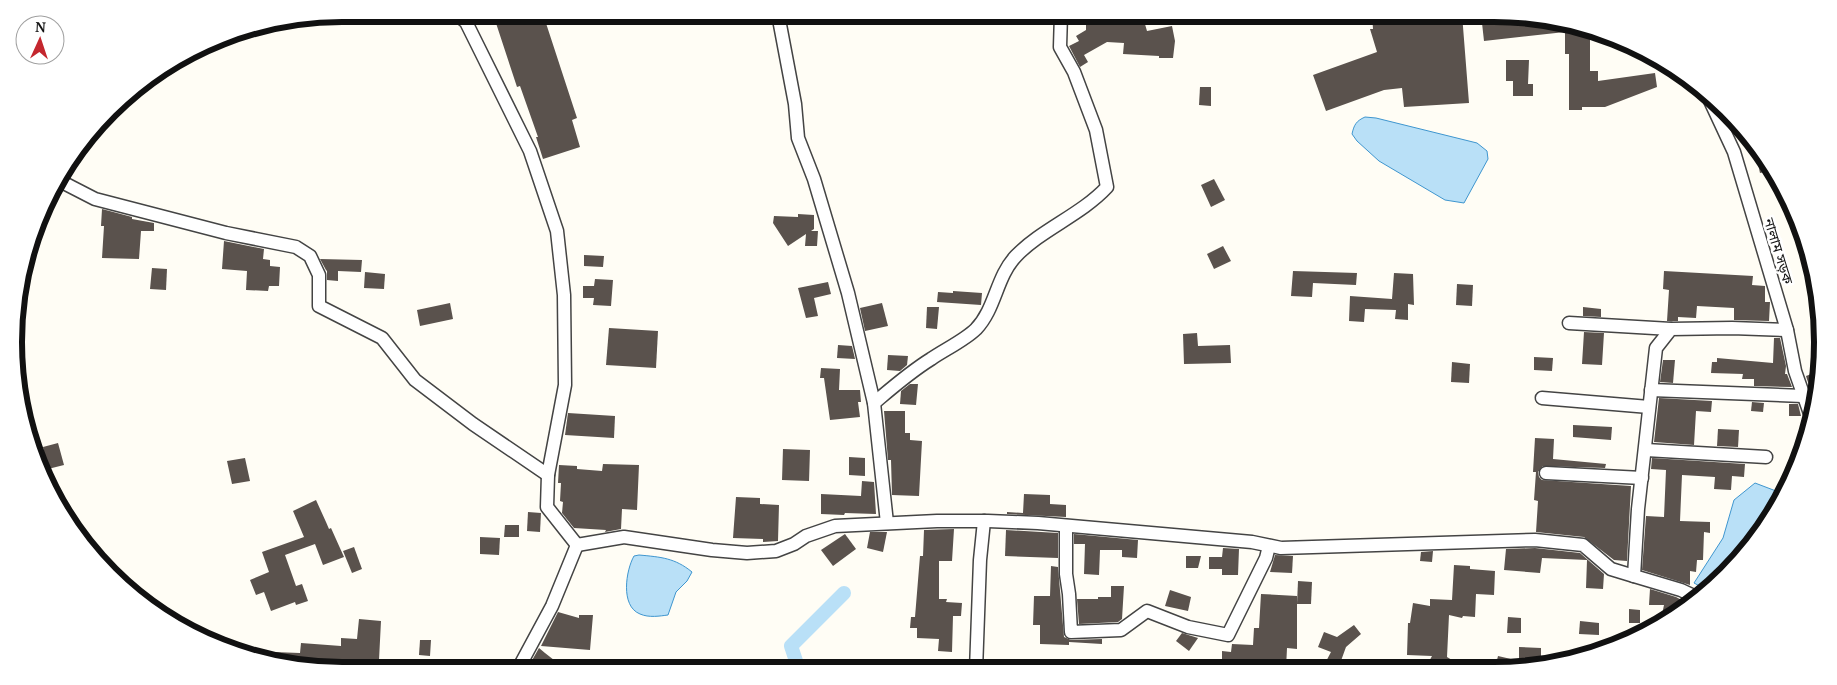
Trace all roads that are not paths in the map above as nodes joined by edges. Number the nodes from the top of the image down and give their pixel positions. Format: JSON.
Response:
{"nodes":[{"id":1,"x":466,"y":22,"type":"edge"},
{"id":2,"x":780,"y":22,"type":"edge"},
{"id":3,"x":1061,"y":22,"type":"edge"},
{"id":4,"x":1715,"y":110,"type":"edge"},
{"id":5,"x":64,"y":183,"type":"edge"},
{"id":6,"x":1569,"y":323,"type":"dead end"},
{"id":7,"x":1671,"y":329,"type":"junction"},
{"id":8,"x":1787,"y":330,"type":"junction"},
{"id":9,"x":1650,"y":390,"type":"junction"},
{"id":10,"x":1803,"y":396,"type":"junction"},
{"id":11,"x":1542,"y":398,"type":"dead end"},
{"id":12,"x":874,"y":403,"type":"junction"},
{"id":13,"x":1649,"y":407,"type":"junction"},
{"id":14,"x":1807,"y":408,"type":"edge"},
{"id":15,"x":1646,"y":450,"type":"junction"},
{"id":16,"x":1766,"y":457,"type":"dead end"},
{"id":17,"x":1546,"y":473,"type":"dead end"},
{"id":18,"x":548,"y":475,"type":"junction"},
{"id":19,"x":1642,"y":478,"type":"junction"},
{"id":20,"x":984,"y":521,"type":"junction"},
{"id":21,"x":887,"y":523,"type":"junction"},
{"id":22,"x":1066,"y":526,"type":"junction"},
{"id":23,"x":577,"y":545,"type":"junction"},
{"id":24,"x":1269,"y":546,"type":"junction"},
{"id":25,"x":1634,"y":576,"type":"junction"},
{"id":26,"x":1691,"y":595,"type":"edge"},
{"id":27,"x":522,"y":662,"type":"edge"},
{"id":28,"x":976,"y":662,"type":"edge"}],
"edges":[{"from":1,"to":18,"type":"street"},
{"from":2,"to":12,"type":"street"},
{"from":3,"to":12,"type":"street"},
{"from":4,"to":8,"type":"street","name":"নালাম সড়ক"},
{"from":5,"to":18,"type":"street"},
{"from":6,"to":7,"type":"street"},
{"from":7,"to":8,"type":"street"},
{"from":7,"to":9,"type":"street"},
{"from":8,"to":10,"type":"street","name":"নালাম সড়ক"},
{"from":9,"to":10,"type":"street"},
{"from":9,"to":13,"type":"street"},
{"from":10,"to":14,"type":"street","name":"নালাম সড়ক"},
{"from":11,"to":13,"type":"street"},
{"from":12,"to":21,"type":"street"},
{"from":13,"to":15,"type":"street"},
{"from":15,"to":16,"type":"street"},
{"from":15,"to":19,"type":"street"},
{"from":17,"to":19,"type":"street"},
{"from":18,"to":23,"type":"street"},
{"from":19,"to":25,"type":"street"},
{"from":20,"to":21,"type":"street"},
{"from":20,"to":22,"type":"street"},
{"from":20,"to":28,"type":"street"},
{"from":21,"to":23,"type":"street"},
{"from":22,"to":24,"type":"street"},
{"from":22,"to":24,"type":"street"},
{"from":23,"to":27,"type":"street"},
{"from":24,"to":25,"type":"street"},
{"from":25,"to":26,"type":"street"}]}
